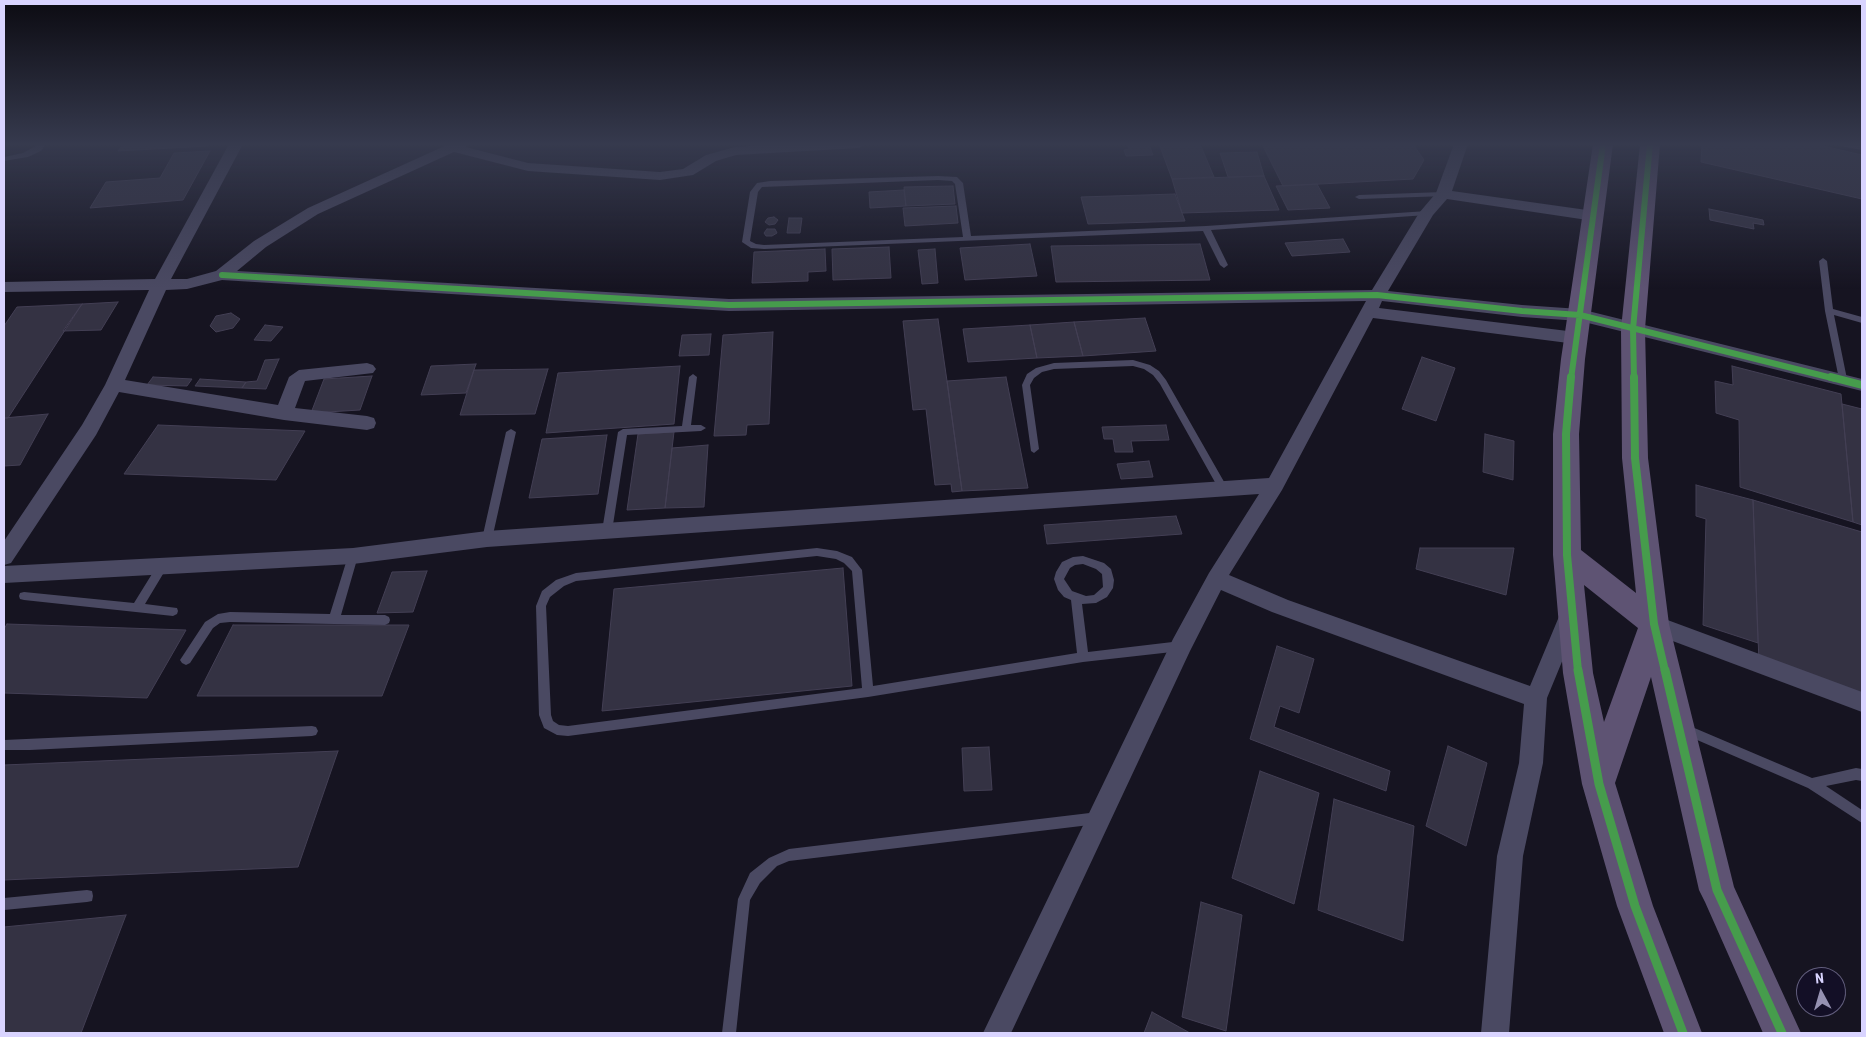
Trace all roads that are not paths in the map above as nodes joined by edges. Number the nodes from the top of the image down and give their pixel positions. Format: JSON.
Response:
{"nodes":[{"id":1,"x":210,"y":192,"type":"edge"},
{"id":2,"x":354,"y":192,"type":"edge"},
{"id":3,"x":754,"y":192,"type":"edge"},
{"id":4,"x":960,"y":192,"type":"edge"},
{"id":5,"x":1597,"y":192,"type":"edge"},
{"id":6,"x":1646,"y":192,"type":"edge"},
{"id":7,"x":1443,"y":194,"type":"junction"},
{"id":8,"x":1359,"y":197,"type":"dead end"},
{"id":9,"x":1427,"y":213,"type":"junction"},
{"id":10,"x":1594,"y":216,"type":"junction"},
{"id":11,"x":1206,"y":228,"type":"junction"},
{"id":12,"x":967,"y":238,"type":"junction"},
{"id":13,"x":1823,"y":261,"type":"dead end"},
{"id":14,"x":1224,"y":264,"type":"dead end"},
{"id":15,"x":222,"y":275,"type":"junction"},
{"id":16,"x":160,"y":285,"type":"junction"},
{"id":17,"x":4,"y":287,"type":"edge"},
{"id":18,"x":1372,"y":303,"type":"junction"},
{"id":19,"x":1829,"y":311,"type":"junction"},
{"id":20,"x":1862,"y":320,"type":"edge"},
{"id":21,"x":1578,"y":326,"type":"junction"},
{"id":22,"x":1633,"y":330,"type":"junction"},
{"id":23,"x":367,"y":369,"type":"dead end"},
{"id":24,"x":693,"y":377,"type":"dead end"},
{"id":25,"x":1843,"y":379,"type":"junction"},
{"id":26,"x":1862,"y":384,"type":"edge"},
{"id":27,"x":114,"y":385,"type":"junction"},
{"id":28,"x":284,"y":413,"type":"junction"},
{"id":29,"x":368,"y":423,"type":"dead end"},
{"id":30,"x":701,"y":428,"type":"dead end"},
{"id":31,"x":686,"y":429,"type":"junction"},
{"id":32,"x":512,"y":432,"type":"dead end"},
{"id":33,"x":1034,"y":449,"type":"dead end"},
{"id":34,"x":1275,"y":485,"type":"junction"},
{"id":35,"x":1224,"y":490,"type":"junction"},
{"id":36,"x":607,"y":531,"type":"junction"},
{"id":37,"x":487,"y":539,"type":"junction"},
{"id":38,"x":1567,"y":555,"type":"junction"},
{"id":39,"x":353,"y":556,"type":"junction"},
{"id":40,"x":4,"y":557,"type":"edge"},
{"id":41,"x":164,"y":564,"type":"junction"},
{"id":42,"x":4,"y":574,"type":"edge"},
{"id":43,"x":1216,"y":579,"type":"junction"},
{"id":44,"x":24,"y":596,"type":"dead end"},
{"id":45,"x":1076,"y":598,"type":"junction"},
{"id":46,"x":137,"y":607,"type":"junction"},
{"id":47,"x":1573,"y":609,"type":"junction"},
{"id":48,"x":173,"y":611,"type":"dead end"},
{"id":49,"x":334,"y":619,"type":"junction"},
{"id":50,"x":385,"y":620,"type":"dead end"},
{"id":51,"x":1654,"y":624,"type":"junction"},
{"id":52,"x":1181,"y":646,"type":"junction"},
{"id":53,"x":1083,"y":657,"type":"junction"},
{"id":54,"x":186,"y":660,"type":"dead end"},
{"id":55,"x":868,"y":692,"type":"junction"},
{"id":56,"x":1536,"y":698,"type":"junction"},
{"id":57,"x":1862,"y":702,"type":"edge"},
{"id":58,"x":1677,"y":725,"type":"junction"},
{"id":59,"x":312,"y":731,"type":"dead end"},
{"id":60,"x":4,"y":745,"type":"edge"},
{"id":61,"x":1862,"y":775,"type":"edge"},
{"id":62,"x":1599,"y":784,"type":"junction"},
{"id":63,"x":1812,"y":784,"type":"junction"},
{"id":64,"x":1100,"y":817,"type":"junction"},
{"id":65,"x":1862,"y":817,"type":"edge"},
{"id":66,"x":86,"y":896,"type":"dead end"},
{"id":67,"x":4,"y":904,"type":"edge"},
{"id":68,"x":729,"y":1033,"type":"edge"},
{"id":69,"x":997,"y":1033,"type":"edge"},
{"id":70,"x":1495,"y":1033,"type":"edge"},
{"id":71,"x":1683,"y":1033,"type":"edge"},
{"id":72,"x":1782,"y":1033,"type":"edge"}],
"edges":[{"from":1,"to":16,"type":"street"},
{"from":2,"to":15,"type":"street"},
{"from":3,"to":12,"type":"lane"},
{"from":4,"to":12,"type":"lane"},
{"from":5,"to":10,"type":"main road"},
{"from":6,"to":22,"type":"main road"},
{"from":7,"to":8,"type":"lane"},
{"from":7,"to":9,"type":"street"},
{"from":7,"to":10,"type":"street"},
{"from":9,"to":11,"type":"lane"},
{"from":9,"to":18,"type":"street"},
{"from":10,"to":21,"type":"main road"},
{"from":11,"to":12,"type":"lane"},
{"from":11,"to":14,"type":"lane"},
{"from":13,"to":19,"type":"lane"},
{"from":15,"to":16,"type":"street"},
{"from":15,"to":18,"type":"street"},
{"from":16,"to":17,"type":"street"},
{"from":16,"to":27,"type":"street"},
{"from":18,"to":21,"type":"street"},
{"from":18,"to":34,"type":"street"},
{"from":19,"to":20,"type":"lane"},
{"from":19,"to":25,"type":"lane"},
{"from":21,"to":22,"type":"street"},
{"from":21,"to":38,"type":"main road"},
{"from":22,"to":25,"type":"street"},
{"from":22,"to":51,"type":"main road"},
{"from":23,"to":28,"type":"street"},
{"from":24,"to":31,"type":"lane"},
{"from":25,"to":26,"type":"street"},
{"from":27,"to":28,"type":"street"},
{"from":27,"to":40,"type":"street"},
{"from":28,"to":29,"type":"street"},
{"from":30,"to":31,"type":"lane"},
{"from":31,"to":36,"type":"lane"},
{"from":32,"to":37,"type":"lane"},
{"from":33,"to":35,"type":"lane"},
{"from":34,"to":35,"type":"street"},
{"from":34,"to":43,"type":"street"},
{"from":35,"to":36,"type":"street"},
{"from":36,"to":37,"type":"street"},
{"from":37,"to":39,"type":"street"},
{"from":38,"to":47,"type":"main road"},
{"from":38,"to":51,"type":"main road"},
{"from":39,"to":41,"type":"street"},
{"from":39,"to":49,"type":"lane"},
{"from":41,"to":42,"type":"street"},
{"from":41,"to":46,"type":"lane"},
{"from":43,"to":52,"type":"street"},
{"from":43,"to":56,"type":"street"},
{"from":44,"to":46,"type":"lane"},
{"from":45,"to":45,"type":"lane"},
{"from":45,"to":53,"type":"lane"},
{"from":46,"to":48,"type":"lane"},
{"from":47,"to":56,"type":"street"},
{"from":47,"to":62,"type":"main road"},
{"from":49,"to":50,"type":"lane"},
{"from":49,"to":54,"type":"lane"},
{"from":51,"to":57,"type":"street"},
{"from":51,"to":58,"type":"main road"},
{"from":51,"to":62,"type":"main road"},
{"from":52,"to":53,"type":"lane"},
{"from":52,"to":64,"type":"street"},
{"from":53,"to":55,"type":"lane"},
{"from":55,"to":55,"type":"lane"},
{"from":56,"to":70,"type":"street"},
{"from":58,"to":63,"type":"lane"},
{"from":58,"to":72,"type":"main road"},
{"from":59,"to":60,"type":"lane"},
{"from":61,"to":63,"type":"lane"},
{"from":62,"to":71,"type":"main road"},
{"from":63,"to":65,"type":"lane"},
{"from":64,"to":68,"type":"lane"},
{"from":64,"to":69,"type":"street"},
{"from":66,"to":67,"type":"lane"}]}
